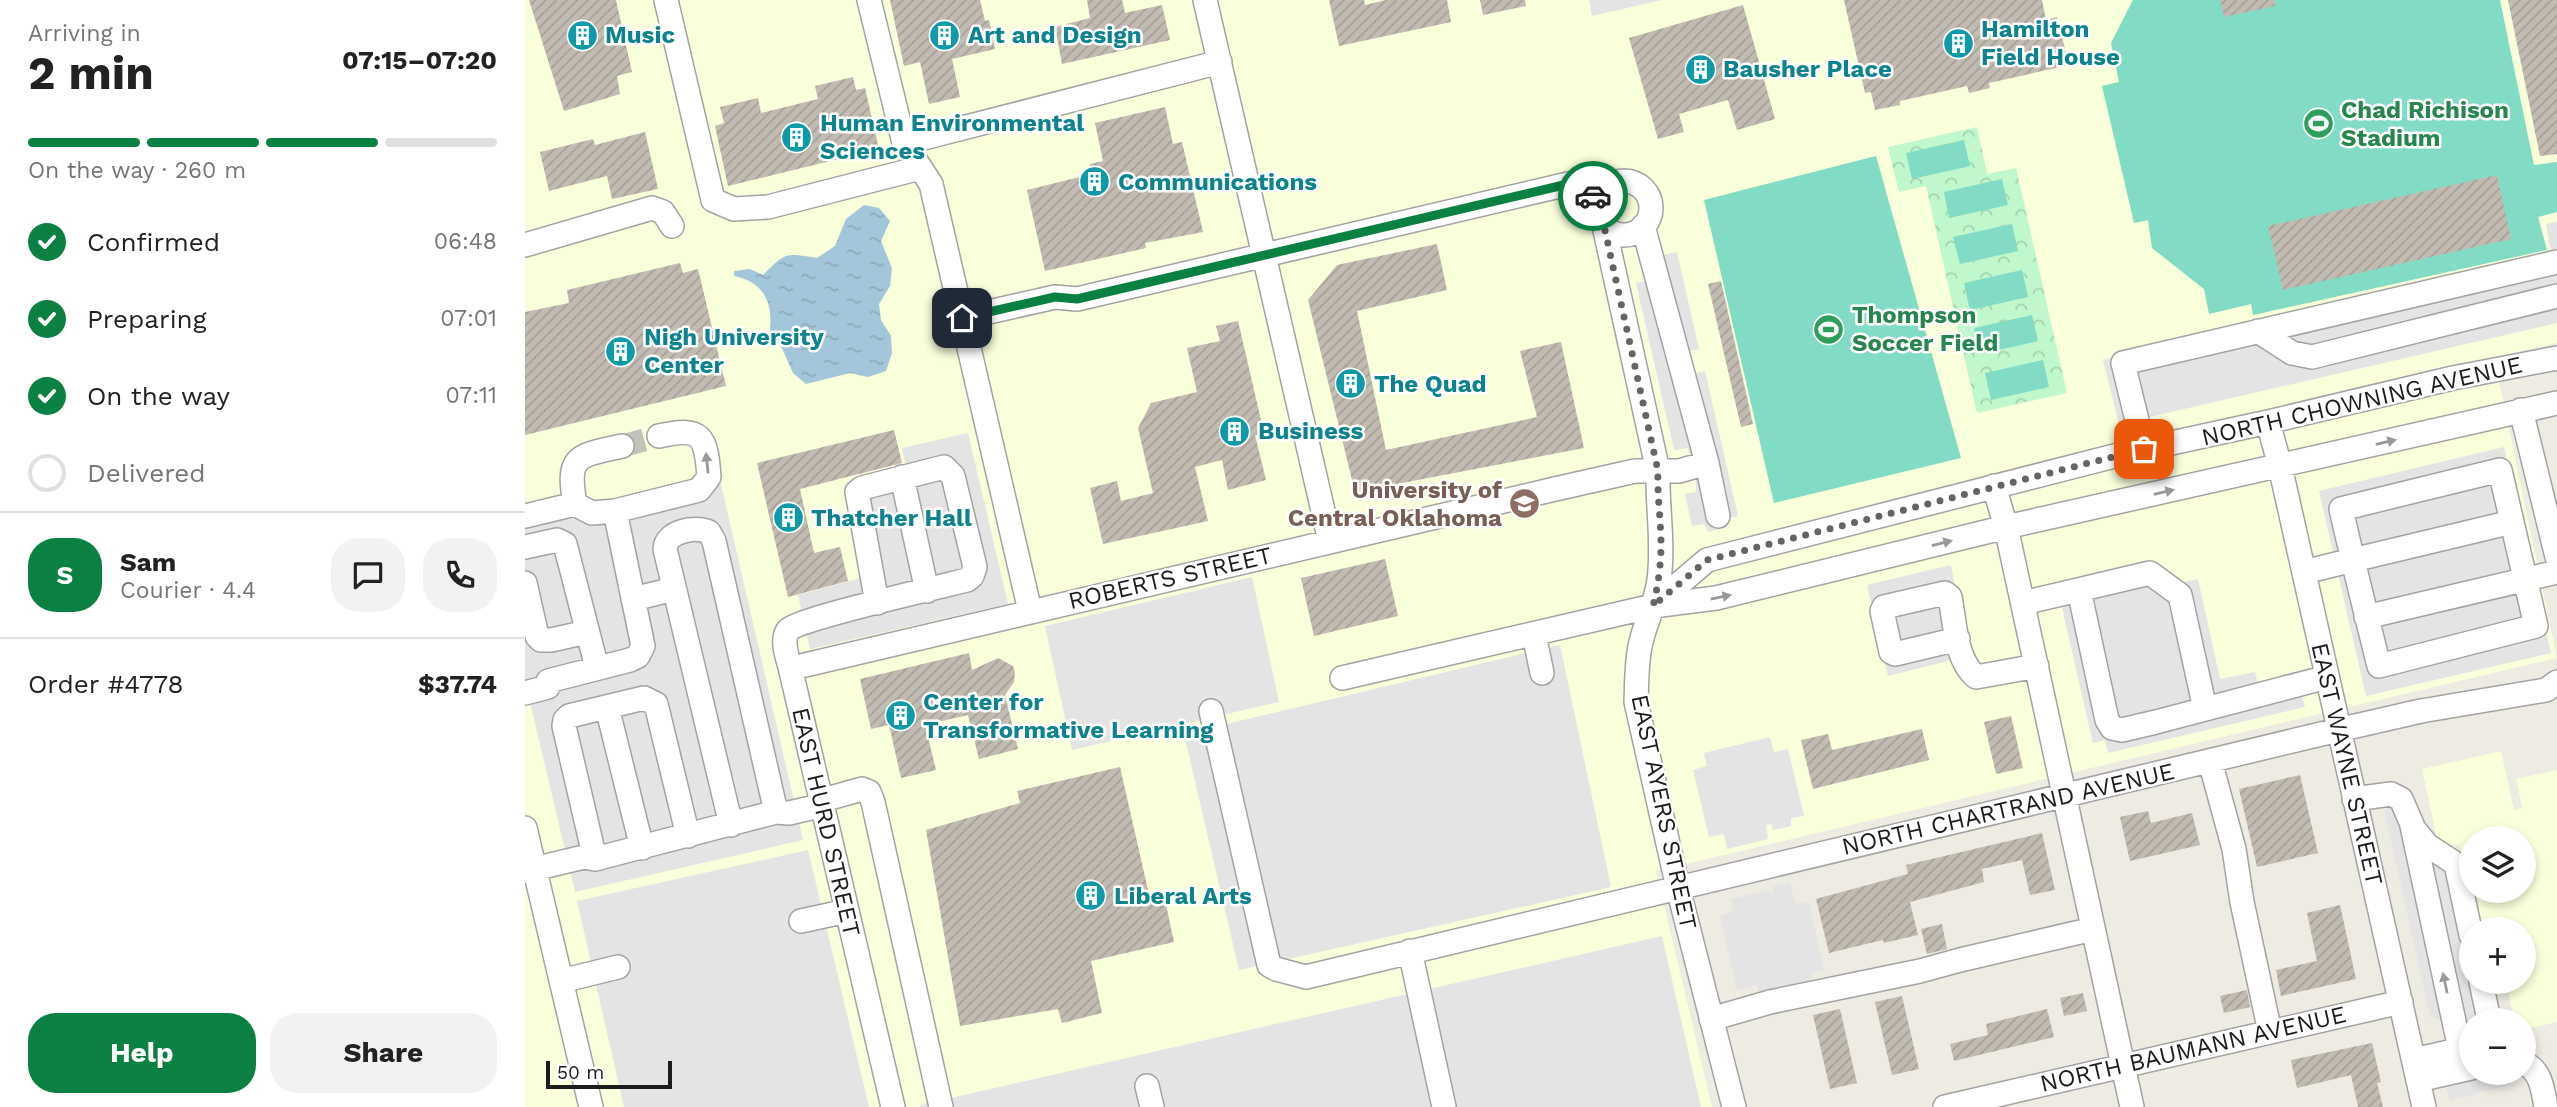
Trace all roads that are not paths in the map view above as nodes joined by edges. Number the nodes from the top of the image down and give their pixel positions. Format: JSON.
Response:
{"nodes":[{"id":1,"x":666,"y":0,"type":"edge"},
{"id":2,"x":869,"y":0,"type":"edge"},
{"id":3,"x":1205,"y":0,"type":"edge"},
{"id":4,"x":1220,"y":62,"type":"junction"},
{"id":5,"x":904,"y":143,"type":"junction"},
{"id":6,"x":921,"y":168,"type":"junction"},
{"id":7,"x":1597,"y":201,"type":"junction"},
{"id":8,"x":672,"y":226,"type":"dead end"},
{"id":9,"x":1604,"y":226,"type":"junction"},
{"id":10,"x":1643,"y":226,"type":"junction"},
{"id":11,"x":525,"y":245,"type":"edge"},
{"id":12,"x":1264,"y":254,"type":"junction"},
{"id":13,"x":2557,"y":262,"type":"edge"},
{"id":14,"x":2557,"y":296,"type":"edge"},
{"id":15,"x":962,"y":318,"type":"junction"},
{"id":16,"x":2258,"y":331,"type":"junction"},
{"id":17,"x":2557,"y":358,"type":"edge"},
{"id":18,"x":2557,"y":403,"type":"edge"},
{"id":19,"x":2521,"y":410,"type":"junction"},
{"id":20,"x":2268,"y":422,"type":"junction"},
{"id":21,"x":659,"y":436,"type":"tunnel mouth"},
{"id":22,"x":622,"y":446,"type":"tunnel mouth"},
{"id":23,"x":2144,"y":449,"type":"junction"},
{"id":24,"x":1707,"y":463,"type":"junction"},
{"id":25,"x":2280,"y":466,"type":"junction"},
{"id":26,"x":1658,"y":471,"type":"junction"},
{"id":27,"x":902,"y":477,"type":"junction"},
{"id":28,"x":1994,"y":486,"type":"junction"},
{"id":29,"x":699,"y":490,"type":"junction"},
{"id":30,"x":575,"y":504,"type":"junction"},
{"id":31,"x":615,"y":510,"type":"junction"},
{"id":32,"x":525,"y":516,"type":"edge"},
{"id":33,"x":1718,"y":516,"type":"dead end"},
{"id":34,"x":2512,"y":522,"type":"junction"},
{"id":35,"x":2006,"y":527,"type":"junction"},
{"id":36,"x":709,"y":532,"type":"junction"},
{"id":37,"x":1330,"y":541,"type":"junction"},
{"id":38,"x":525,"y":547,"type":"edge"},
{"id":39,"x":2557,"y":557,"type":"edge"},
{"id":40,"x":2353,"y":561,"type":"junction"},
{"id":41,"x":2304,"y":572,"type":"junction"},
{"id":42,"x":2557,"y":572,"type":"edge"},
{"id":43,"x":2525,"y":580,"type":"junction"},
{"id":44,"x":525,"y":583,"type":"edge"},
{"id":45,"x":674,"y":589,"type":"junction"},
{"id":46,"x":2079,"y":590,"type":"junction"},
{"id":47,"x":927,"y":591,"type":"junction"},
{"id":48,"x":633,"y":599,"type":"junction"},
{"id":49,"x":877,"y":603,"type":"junction"},
{"id":50,"x":2023,"y":603,"type":"junction"},
{"id":51,"x":1653,"y":606,"type":"junction"},
{"id":52,"x":1030,"y":611,"type":"junction"},
{"id":53,"x":2367,"y":617,"type":"junction"},
{"id":54,"x":587,"y":632,"type":"junction"},
{"id":55,"x":1534,"y":635,"type":"junction"},
{"id":56,"x":1958,"y":639,"type":"dead end"},
{"id":57,"x":805,"y":665,"type":"dead end"},
{"id":58,"x":2037,"y":666,"type":"junction"},
{"id":59,"x":597,"y":668,"type":"junction"},
{"id":60,"x":1542,"y":673,"type":"dead end"},
{"id":61,"x":2327,"y":677,"type":"junction"},
{"id":62,"x":1342,"y":678,"type":"dead end"},
{"id":63,"x":525,"y":680,"type":"edge"},
{"id":64,"x":548,"y":681,"type":"junction"},
{"id":65,"x":2556,"y":686,"type":"edge"},
{"id":66,"x":525,"y":693,"type":"edge"},
{"id":67,"x":607,"y":707,"type":"junction"},
{"id":68,"x":2205,"y":709,"type":"junction"},
{"id":69,"x":1211,"y":711,"type":"dead end"},
{"id":70,"x":2338,"y":730,"type":"junction"},
{"id":71,"x":2210,"y":761,"type":"junction"},
{"id":72,"x":2066,"y":796,"type":"junction"},
{"id":73,"x":822,"y":799,"type":"junction"},
{"id":74,"x":2354,"y":799,"type":"junction"},
{"id":75,"x":776,"y":812,"type":"junction"},
{"id":76,"x":731,"y":825,"type":"junction"},
{"id":77,"x":2412,"y":826,"type":"junction"},
{"id":78,"x":525,"y":828,"type":"edge"},
{"id":79,"x":688,"y":836,"type":"junction"},
{"id":80,"x":642,"y":848,"type":"junction"},
{"id":81,"x":595,"y":859,"type":"junction"},
{"id":82,"x":532,"y":873,"type":"edge"},
{"id":83,"x":1678,"y":888,"type":"junction"},
{"id":84,"x":847,"y":911,"type":"junction"},
{"id":85,"x":2467,"y":917,"type":"edge"},
{"id":86,"x":801,"y":921,"type":"dead end"},
{"id":87,"x":2093,"y":929,"type":"junction"},
{"id":88,"x":1410,"y":951,"type":"junction"},
{"id":89,"x":618,"y":967,"type":"dead end"},
{"id":90,"x":561,"y":981,"type":"junction"},
{"id":91,"x":2401,"y":1002,"type":"junction"},
{"id":92,"x":1711,"y":1019,"type":"junction"},
{"id":93,"x":2459,"y":1022,"type":"edge"},
{"id":94,"x":2270,"y":1032,"type":"junction"},
{"id":95,"x":2459,"y":1057,"type":"edge"},
{"id":96,"x":2122,"y":1065,"type":"junction"},
{"id":97,"x":2416,"y":1070,"type":"junction"},
{"id":98,"x":2536,"y":1074,"type":"edge"},
{"id":99,"x":591,"y":1107,"type":"edge"},
{"id":100,"x":893,"y":1107,"type":"edge"},
{"id":101,"x":941,"y":1107,"type":"edge"},
{"id":102,"x":1444,"y":1107,"type":"edge"},
{"id":103,"x":1734,"y":1107,"type":"edge"},
{"id":104,"x":1945,"y":1107,"type":"edge"},
{"id":105,"x":2132,"y":1107,"type":"edge"},
{"id":106,"x":2424,"y":1107,"type":"edge"},
{"id":107,"x":2546,"y":1107,"type":"edge"}],
"edges":[{"from":1,"to":6,"type":"street"},
{"from":2,"to":5,"type":"street"},
{"from":3,"to":4,"type":"street"},
{"from":4,"to":5,"type":"street"},
{"from":4,"to":12,"type":"street"},
{"from":5,"to":6,"type":"street"},
{"from":6,"to":15,"type":"street"},
{"from":7,"to":9,"type":"street"},
{"from":7,"to":10,"type":"street"},
{"from":7,"to":12,"type":"street"},
{"from":8,"to":11,"type":"street"},
{"from":9,"to":10,"type":"street"},
{"from":9,"to":26,"type":"street","name":"EAST AYERS STREET"},
{"from":10,"to":24,"type":"street"},
{"from":12,"to":15,"type":"street"},
{"from":12,"to":37,"type":"street"},
{"from":13,"to":16,"type":"street"},
{"from":14,"to":16,"type":"street"},
{"from":15,"to":52,"type":"street"},
{"from":16,"to":23,"type":"street"},
{"from":17,"to":20,"type":"street","name":"NORTH CHOWNING AVENUE"},
{"from":18,"to":19,"type":"street","name":"NORTH CHOWNING AVENUE"},
{"from":25,"to":19,"type":"street","name":"NORTH CHOWNING AVENUE","one_way":true},
{"from":19,"to":39,"type":"street"},
{"from":20,"to":23,"type":"street","name":"NORTH CHOWNING AVENUE"},
{"from":20,"to":25,"type":"street","name":"EAST WAYNE STREET"},
{"from":29,"to":21,"type":"street","one_way":true},
{"from":22,"to":30,"type":"street"},
{"from":23,"to":28,"type":"street","name":"NORTH CHOWNING AVENUE"},
{"from":24,"to":26,"type":"street","name":"ROBERTS STREET"},
{"from":24,"to":33,"type":"street"},
{"from":35,"to":25,"type":"street","name":"NORTH CHOWNING AVENUE","one_way":true},
{"from":25,"to":41,"type":"street","name":"EAST WAYNE STREET"},
{"from":26,"to":37,"type":"street","name":"ROBERTS STREET"},
{"from":26,"to":51,"type":"street","name":"EAST AYERS STREET"},
{"from":27,"to":47,"type":"street"},
{"from":27,"to":47,"type":"street"},
{"from":27,"to":49,"type":"street"},
{"from":28,"to":35,"type":"street"},
{"from":28,"to":51,"type":"street","name":"NORTH CHOWNING AVENUE"},
{"from":29,"to":31,"type":"street"},
{"from":29,"to":36,"type":"street"},
{"from":30,"to":31,"type":"street"},
{"from":30,"to":32,"type":"street"},
{"from":31,"to":48,"type":"street"},
{"from":34,"to":40,"type":"street"},
{"from":34,"to":40,"type":"street"},
{"from":34,"to":43,"type":"street"},
{"from":35,"to":50,"type":"street"},
{"from":51,"to":35,"type":"street","name":"NORTH CHOWNING AVENUE","one_way":true},
{"from":36,"to":45,"type":"street"},
{"from":36,"to":75,"type":"street"},
{"from":37,"to":52,"type":"street","name":"ROBERTS STREET"},
{"from":38,"to":54,"type":"street"},
{"from":40,"to":41,"type":"street"},
{"from":40,"to":53,"type":"street"},
{"from":41,"to":61,"type":"street","name":"EAST WAYNE STREET"},
{"from":42,"to":43,"type":"street"},
{"from":43,"to":53,"type":"street"},
{"from":43,"to":53,"type":"street"},
{"from":44,"to":54,"type":"street"},
{"from":45,"to":48,"type":"street"},
{"from":45,"to":76,"type":"street"},
{"from":46,"to":50,"type":"street"},
{"from":46,"to":68,"type":"street"},
{"from":46,"to":68,"type":"street"},
{"from":47,"to":49,"type":"street"},
{"from":48,"to":59,"type":"street"},
{"from":49,"to":73,"type":"street","name":"EAST HURD STREET"},
{"from":50,"to":58,"type":"street"},
{"from":51,"to":55,"type":"street","name":"NORTH CHOWNING AVENUE"},
{"from":51,"to":83,"type":"street","name":"EAST AYERS STREET"},
{"from":52,"to":57,"type":"street","name":"ROBERTS STREET"},
{"from":54,"to":59,"type":"street"},
{"from":55,"to":60,"type":"street"},
{"from":55,"to":62,"type":"street","name":"NORTH CHOWNING AVENUE"},
{"from":56,"to":58,"type":"street"},
{"from":58,"to":72,"type":"street"},
{"from":59,"to":64,"type":"street"},
{"from":61,"to":68,"type":"street"},
{"from":61,"to":70,"type":"street","name":"EAST WAYNE STREET"},
{"from":63,"to":64,"type":"street"},
{"from":64,"to":66,"type":"street"},
{"from":65,"to":70,"type":"street","name":"NORTH CHARTRAND AVENUE"},
{"from":67,"to":79,"type":"street"},
{"from":67,"to":80,"type":"street"},
{"from":67,"to":81,"type":"street"},
{"from":69,"to":88,"type":"street","name":"NORTH CHARTRAND AVENUE"},
{"from":70,"to":71,"type":"street","name":"NORTH CHARTRAND AVENUE"},
{"from":70,"to":74,"type":"street","name":"EAST WAYNE STREET"},
{"from":71,"to":72,"type":"street","name":"NORTH CHARTRAND AVENUE"},
{"from":71,"to":94,"type":"street"},
{"from":72,"to":83,"type":"street","name":"NORTH CHARTRAND AVENUE"},
{"from":72,"to":87,"type":"street"},
{"from":73,"to":75,"type":"street"},
{"from":73,"to":84,"type":"street","name":"EAST HURD STREET"},
{"from":73,"to":101,"type":"street"},
{"from":74,"to":77,"type":"street"},
{"from":74,"to":91,"type":"street","name":"EAST WAYNE STREET"},
{"from":75,"to":76,"type":"street"},
{"from":76,"to":79,"type":"street"},
{"from":77,"to":85,"type":"street"},
{"from":93,"to":77,"type":"street","one_way":true},
{"from":78,"to":82,"type":"street"},
{"from":79,"to":80,"type":"street"},
{"from":80,"to":81,"type":"street"},
{"from":81,"to":82,"type":"street"},
{"from":82,"to":90,"type":"street"},
{"from":83,"to":88,"type":"street","name":"NORTH CHARTRAND AVENUE"},
{"from":83,"to":92,"type":"street","name":"EAST AYERS STREET"},
{"from":84,"to":86,"type":"street"},
{"from":84,"to":100,"type":"street","name":"EAST HURD STREET"},
{"from":87,"to":92,"type":"street"},
{"from":87,"to":96,"type":"street"},
{"from":88,"to":102,"type":"street"},
{"from":89,"to":90,"type":"street"},
{"from":90,"to":99,"type":"street"},
{"from":91,"to":94,"type":"street","name":"NORTH BAUMANN AVENUE"},
{"from":91,"to":97,"type":"street","name":"EAST WAYNE STREET"},
{"from":92,"to":103,"type":"street","name":"EAST AYERS STREET"},
{"from":94,"to":96,"type":"street","name":"NORTH BAUMANN AVENUE"},
{"from":95,"to":97,"type":"street"},
{"from":96,"to":104,"type":"street","name":"NORTH BAUMANN AVENUE"},
{"from":96,"to":105,"type":"street"},
{"from":97,"to":106,"type":"street","name":"EAST WAYNE STREET"},
{"from":98,"to":107,"type":"street"}]}
